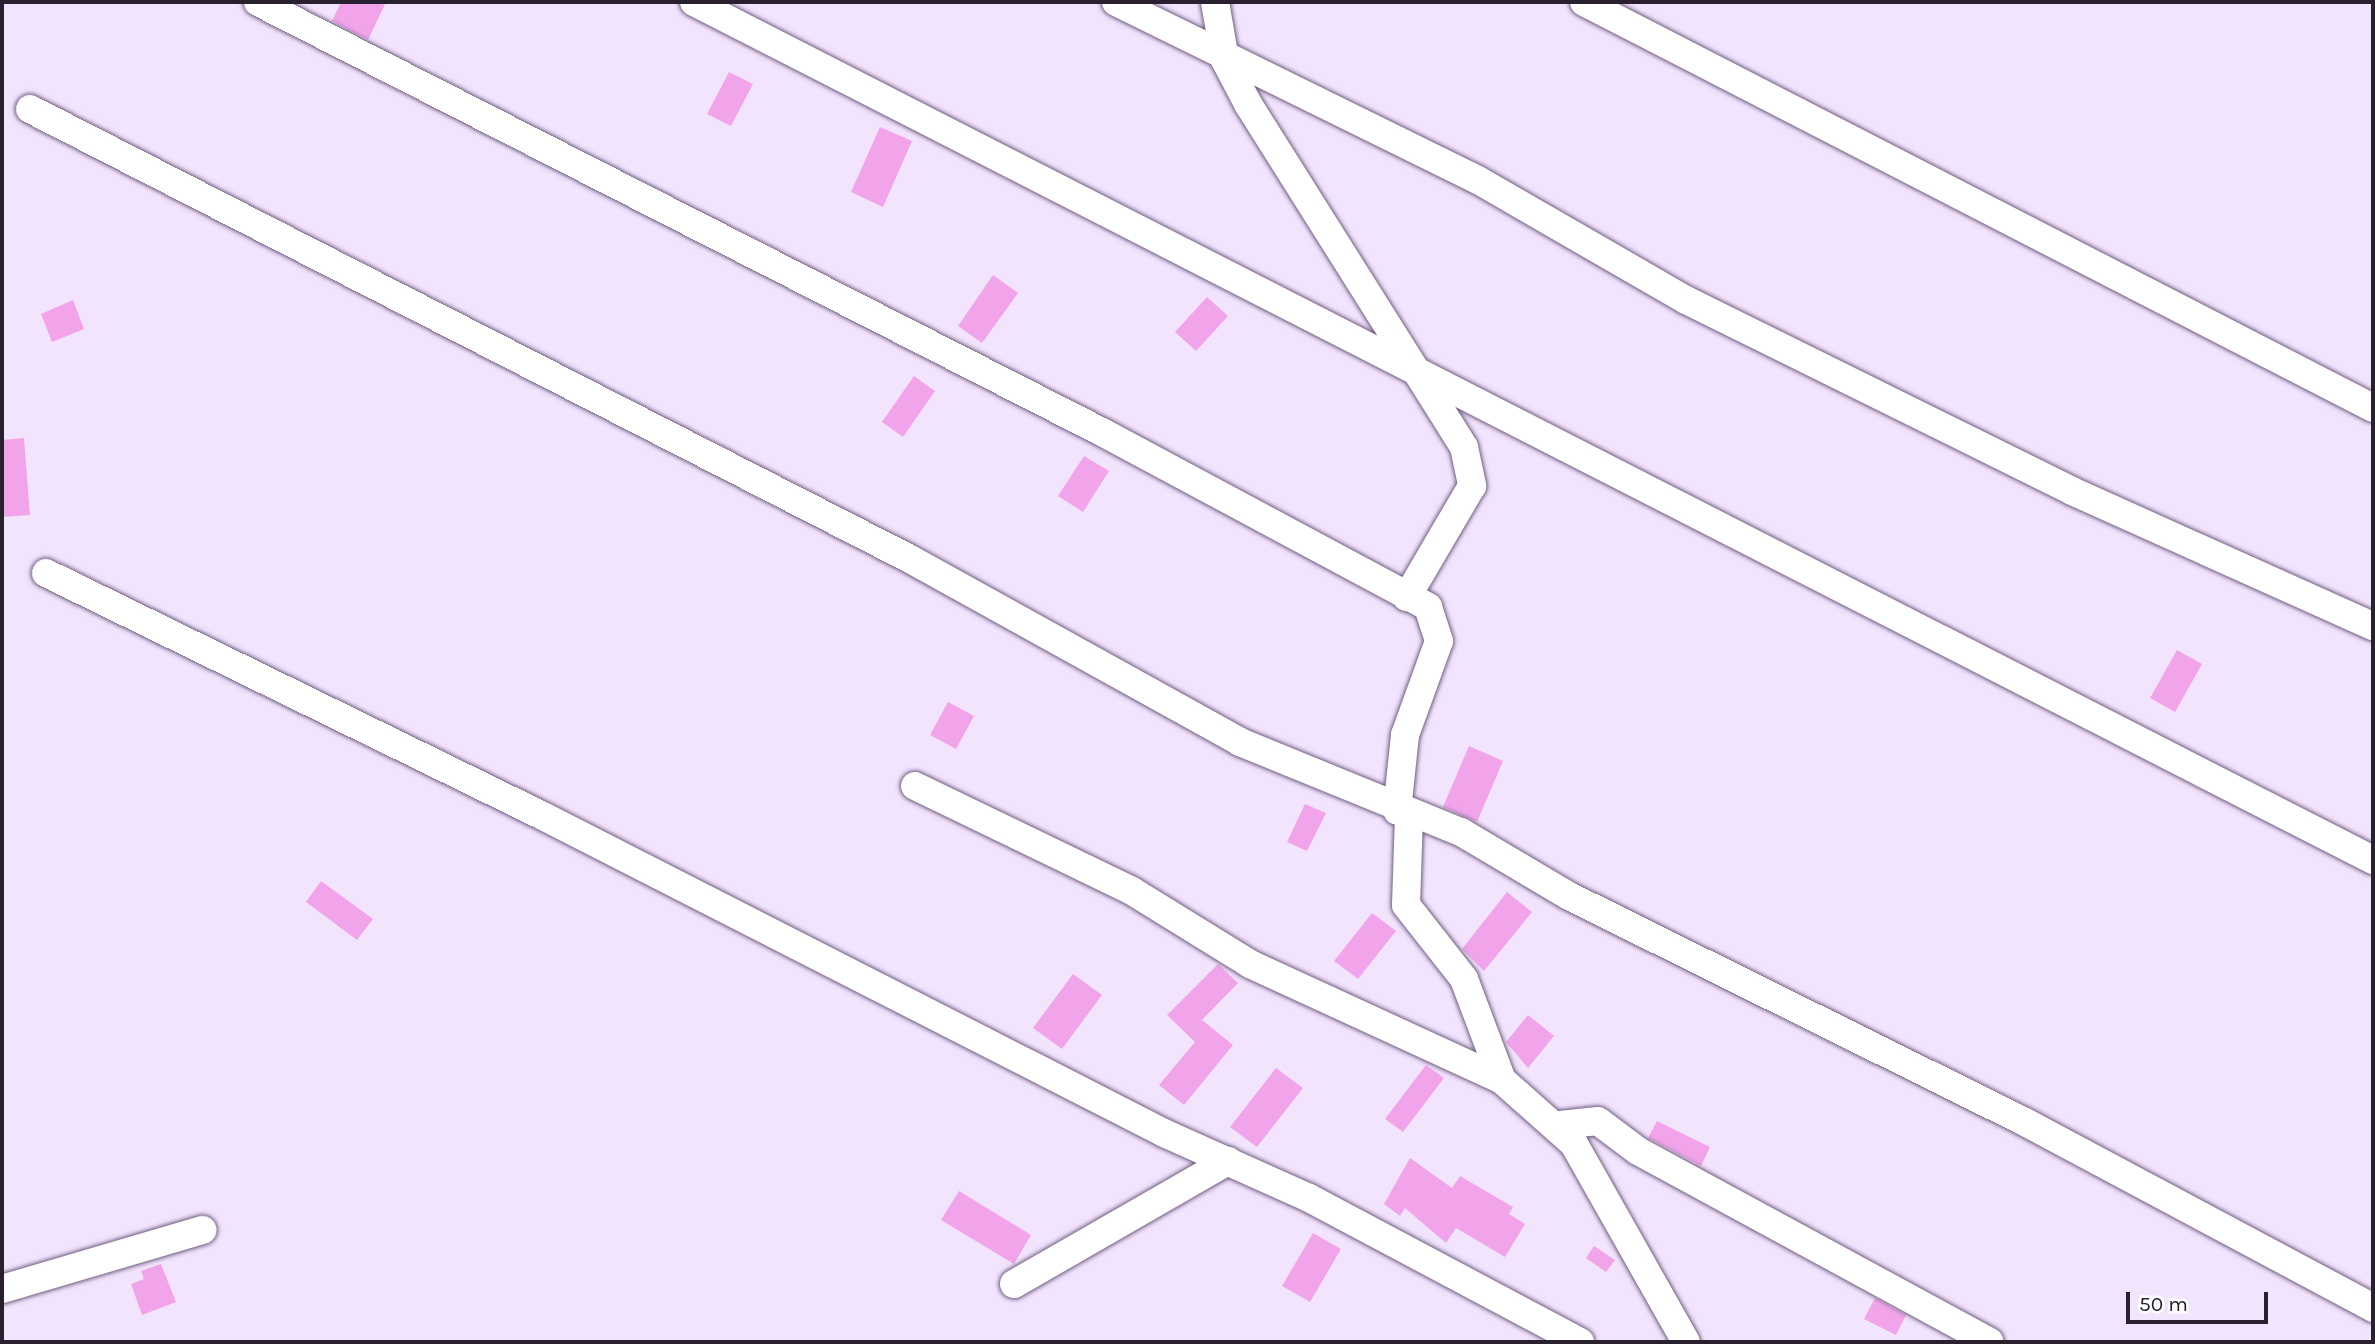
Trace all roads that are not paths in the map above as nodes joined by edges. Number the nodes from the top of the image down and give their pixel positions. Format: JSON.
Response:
{"nodes":[{"id":1,"x":258,"y":2,"type":"edge"},
{"id":2,"x":694,"y":2,"type":"edge"},
{"id":3,"x":1116,"y":2,"type":"edge"},
{"id":4,"x":1215,"y":2,"type":"edge"},
{"id":5,"x":1584,"y":2,"type":"edge"},
{"id":6,"x":1225,"y":60,"type":"junction"},
{"id":7,"x":30,"y":109,"type":"dead end"},
{"id":8,"x":1422,"y":377,"type":"junction"},
{"id":9,"x":2373,"y":408,"type":"edge"},
{"id":10,"x":46,"y":573,"type":"dead end"},
{"id":11,"x":1407,"y":597,"type":"junction"},
{"id":12,"x":2373,"y":626,"type":"edge"},
{"id":13,"x":915,"y":786,"type":"dead end"},
{"id":14,"x":1403,"y":813,"type":"junction"},
{"id":15,"x":2373,"y":860,"type":"edge"},
{"id":16,"x":1502,"y":1080,"type":"junction"},
{"id":17,"x":1560,"y":1125,"type":"junction"},
{"id":18,"x":1228,"y":1161,"type":"junction"},
{"id":19,"x":202,"y":1230,"type":"dead end"},
{"id":20,"x":1014,"y":1284,"type":"dead end"},
{"id":21,"x":2,"y":1289,"type":"edge"},
{"id":22,"x":2373,"y":1308,"type":"edge"},
{"id":23,"x":1580,"y":1342,"type":"edge"},
{"id":24,"x":1686,"y":1342,"type":"edge"},
{"id":25,"x":1990,"y":1342,"type":"edge"}],
"edges":[{"from":1,"to":11,"type":"street"},
{"from":2,"to":8,"type":"street"},
{"from":3,"to":6,"type":"street"},
{"from":4,"to":6,"type":"street"},
{"from":5,"to":9,"type":"street"},
{"from":6,"to":8,"type":"street"},
{"from":6,"to":12,"type":"street"},
{"from":7,"to":14,"type":"street"},
{"from":8,"to":11,"type":"street"},
{"from":8,"to":15,"type":"street"},
{"from":10,"to":18,"type":"street"},
{"from":11,"to":14,"type":"street"},
{"from":13,"to":16,"type":"street"},
{"from":14,"to":16,"type":"street"},
{"from":14,"to":22,"type":"street"},
{"from":16,"to":17,"type":"street"},
{"from":17,"to":24,"type":"street"},
{"from":17,"to":25,"type":"street"},
{"from":18,"to":20,"type":"street"},
{"from":18,"to":23,"type":"street"},
{"from":19,"to":21,"type":"street"}]}
